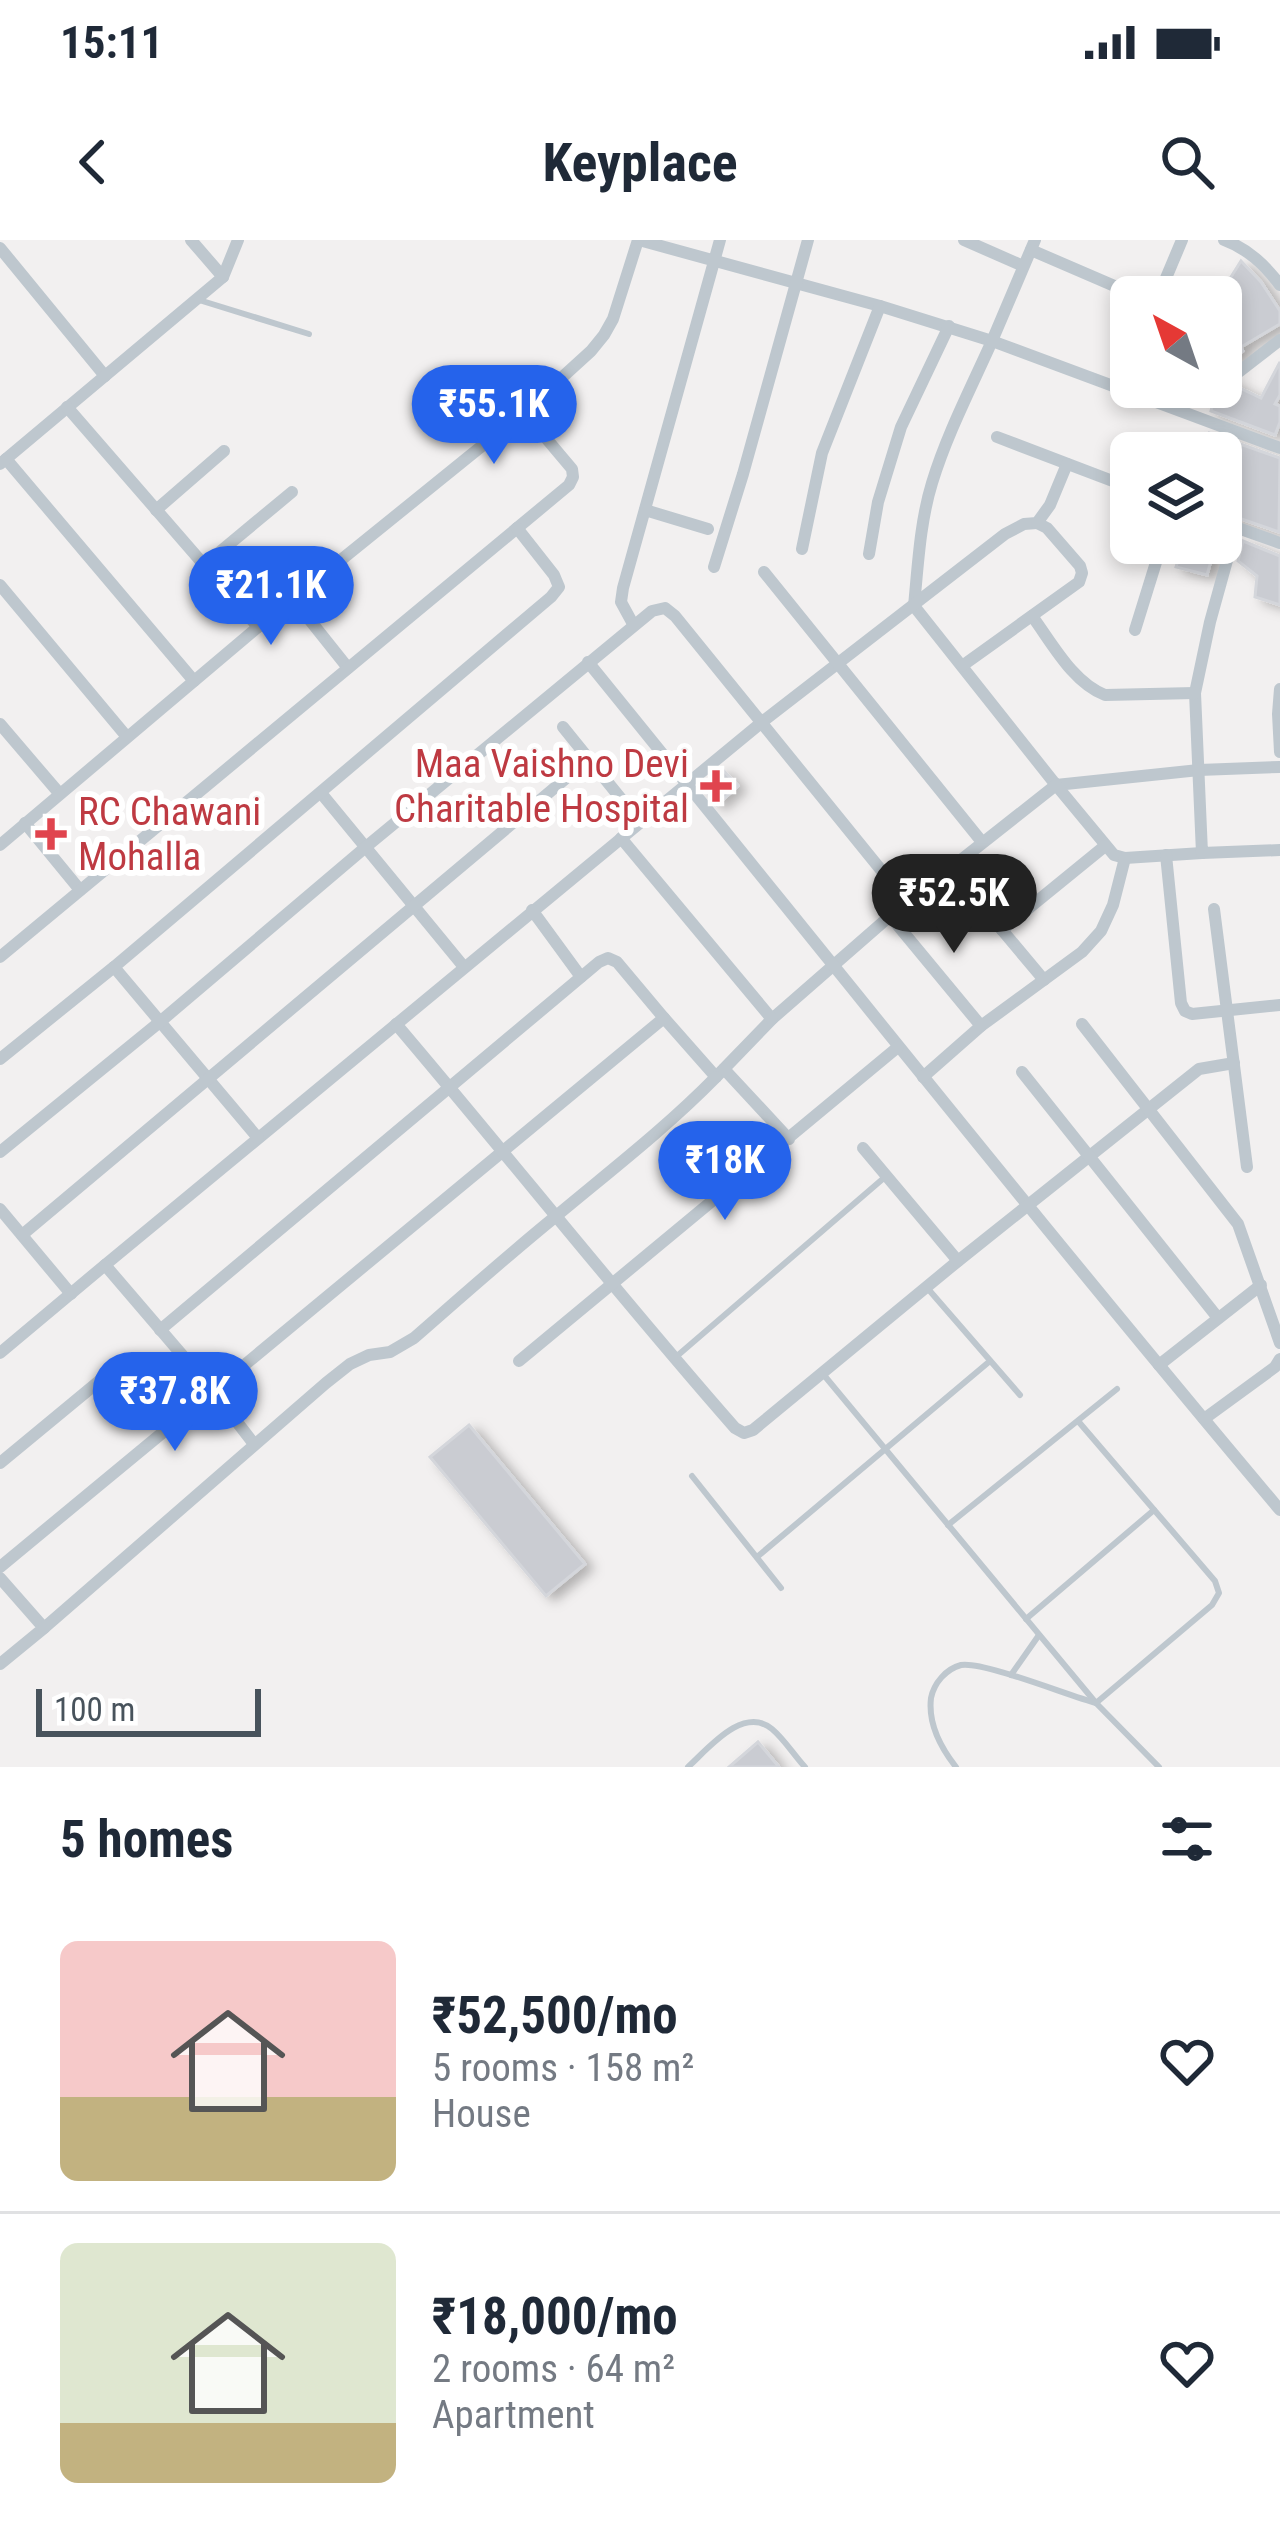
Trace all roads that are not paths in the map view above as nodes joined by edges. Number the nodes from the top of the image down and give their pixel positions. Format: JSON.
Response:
{"nodes":[{"id":1,"x":191,"y":240,"type":"edge"},
{"id":2,"x":238,"y":240,"type":"edge"},
{"id":3,"x":638,"y":240,"type":"edge"},
{"id":4,"x":720,"y":240,"type":"edge"},
{"id":5,"x":808,"y":240,"type":"edge"},
{"id":6,"x":964,"y":240,"type":"edge"},
{"id":7,"x":1183,"y":240,"type":"edge"},
{"id":8,"x":1224,"y":240,"type":"edge"},
{"id":9,"x":1033,"y":245,"type":"edge"},
{"id":10,"x":0,"y":248,"type":"edge"},
{"id":11,"x":715,"y":260,"type":"junction"},
{"id":12,"x":1023,"y":266,"type":"junction"},
{"id":13,"x":1167,"y":276,"type":"edge"},
{"id":14,"x":223,"y":278,"type":"junction"},
{"id":15,"x":1110,"y":282,"type":"edge"},
{"id":16,"x":797,"y":283,"type":"junction"},
{"id":17,"x":1280,"y":284,"type":"edge"},
{"id":18,"x":199,"y":300,"type":"junction"},
{"id":19,"x":880,"y":307,"type":"junction"},
{"id":20,"x":949,"y":326,"type":"junction"},
{"id":21,"x":310,"y":334,"type":"dead end"},
{"id":22,"x":1280,"y":340,"type":"edge"},
{"id":23,"x":992,"y":341,"type":"junction"},
{"id":24,"x":1242,"y":369,"type":"edge"},
{"id":25,"x":105,"y":376,"type":"junction"},
{"id":26,"x":67,"y":407,"type":"junction"},
{"id":27,"x":524,"y":412,"type":"junction"},
{"id":28,"x":998,"y":437,"type":"dead end"},
{"id":29,"x":1280,"y":448,"type":"edge"},
{"id":30,"x":224,"y":451,"type":"dead end"},
{"id":31,"x":3,"y":461,"type":"edge"},
{"id":32,"x":1066,"y":464,"type":"junction"},
{"id":33,"x":1110,"y":480,"type":"edge"},
{"id":34,"x":292,"y":492,"type":"dead end"},
{"id":35,"x":156,"y":510,"type":"junction"},
{"id":36,"x":645,"y":510,"type":"junction"},
{"id":37,"x":1037,"y":523,"type":"junction"},
{"id":38,"x":517,"y":528,"type":"junction"},
{"id":39,"x":708,"y":529,"type":"dead end"},
{"id":40,"x":1242,"y":530,"type":"edge"},
{"id":41,"x":1280,"y":543,"type":"edge"},
{"id":42,"x":802,"y":549,"type":"dead end"},
{"id":43,"x":869,"y":554,"type":"dead end"},
{"id":44,"x":1155,"y":564,"type":"edge"},
{"id":45,"x":1226,"y":564,"type":"edge"},
{"id":46,"x":204,"y":565,"type":"junction"},
{"id":47,"x":714,"y":567,"type":"dead end"},
{"id":48,"x":764,"y":572,"type":"dead end"},
{"id":49,"x":0,"y":585,"type":"edge"},
{"id":50,"x":293,"y":599,"type":"junction"},
{"id":51,"x":914,"y":606,"type":"junction"},
{"id":52,"x":1031,"y":616,"type":"junction"},
{"id":53,"x":633,"y":624,"type":"junction"},
{"id":54,"x":258,"y":627,"type":"junction"},
{"id":55,"x":1135,"y":630,"type":"dead end"},
{"id":56,"x":588,"y":662,"type":"junction"},
{"id":57,"x":836,"y":663,"type":"junction"},
{"id":58,"x":962,"y":666,"type":"junction"},
{"id":59,"x":348,"y":668,"type":"junction"},
{"id":60,"x":194,"y":681,"type":"junction"},
{"id":61,"x":1280,"y":688,"type":"edge"},
{"id":62,"x":1196,"y":692,"type":"junction"},
{"id":63,"x":762,"y":722,"type":"junction"},
{"id":64,"x":0,"y":724,"type":"edge"},
{"id":65,"x":563,"y":728,"type":"dead end"},
{"id":66,"x":127,"y":737,"type":"junction"},
{"id":67,"x":1280,"y":752,"type":"edge"},
{"id":68,"x":589,"y":760,"type":"junction"},
{"id":69,"x":1280,"y":766,"type":"edge"},
{"id":70,"x":1199,"y":770,"type":"junction"},
{"id":71,"x":687,"y":784,"type":"junction"},
{"id":72,"x":1056,"y":785,"type":"junction"},
{"id":73,"x":59,"y":793,"type":"junction"},
{"id":74,"x":321,"y":794,"type":"junction"},
{"id":75,"x":639,"y":821,"type":"junction"},
{"id":76,"x":25,"y":823,"type":"junction"},
{"id":77,"x":621,"y":838,"type":"junction"},
{"id":78,"x":982,"y":842,"type":"junction"},
{"id":79,"x":0,"y":844,"type":"edge"},
{"id":80,"x":367,"y":846,"type":"junction"},
{"id":81,"x":1106,"y":846,"type":"junction"},
{"id":82,"x":1280,"y":850,"type":"edge"},
{"id":83,"x":1202,"y":853,"type":"junction"},
{"id":84,"x":1166,"y":855,"type":"junction"},
{"id":85,"x":1125,"y":858,"type":"junction"},
{"id":86,"x":950,"y":868,"type":"junction"},
{"id":87,"x":80,"y":890,"type":"junction"},
{"id":88,"x":907,"y":902,"type":"junction"},
{"id":89,"x":414,"y":904,"type":"junction"},
{"id":90,"x":1214,"y":909,"type":"dead end"},
{"id":91,"x":532,"y":910,"type":"junction"},
{"id":92,"x":890,"y":916,"type":"junction"},
{"id":93,"x":1002,"y":930,"type":"junction"},
{"id":94,"x":0,"y":957,"type":"edge"},
{"id":95,"x":834,"y":964,"type":"junction"},
{"id":96,"x":114,"y":967,"type":"junction"},
{"id":97,"x":464,"y":967,"type":"junction"},
{"id":98,"x":581,"y":977,"type":"junction"},
{"id":99,"x":1044,"y":980,"type":"junction"},
{"id":100,"x":1280,"y":1005,"type":"edge"},
{"id":101,"x":1227,"y":1010,"type":"junction"},
{"id":102,"x":664,"y":1018,"type":"junction"},
{"id":103,"x":772,"y":1019,"type":"junction"},
{"id":104,"x":160,"y":1021,"type":"junction"},
{"id":105,"x":397,"y":1024,"type":"junction"},
{"id":106,"x":1082,"y":1024,"type":"dead end"},
{"id":107,"x":981,"y":1026,"type":"junction"},
{"id":108,"x":898,"y":1047,"type":"junction"},
{"id":109,"x":0,"y":1059,"type":"edge"},
{"id":110,"x":1234,"y":1063,"type":"junction"},
{"id":111,"x":1022,"y":1072,"type":"dead end"},
{"id":112,"x":720,"y":1073,"type":"junction"},
{"id":113,"x":923,"y":1077,"type":"junction"},
{"id":114,"x":206,"y":1078,"type":"junction"},
{"id":115,"x":451,"y":1088,"type":"junction"},
{"id":116,"x":1150,"y":1109,"type":"junction"},
{"id":117,"x":258,"y":1138,"type":"junction"},
{"id":118,"x":789,"y":1139,"type":"junction"},
{"id":119,"x":863,"y":1148,"type":"dead end"},
{"id":120,"x":504,"y":1151,"type":"junction"},
{"id":121,"x":0,"y":1152,"type":"edge"},
{"id":122,"x":1089,"y":1156,"type":"junction"},
{"id":123,"x":1247,"y":1167,"type":"dead end"},
{"id":124,"x":887,"y":1176,"type":"junction"},
{"id":125,"x":1028,"y":1205,"type":"junction"},
{"id":126,"x":0,"y":1209,"type":"edge"},
{"id":127,"x":557,"y":1215,"type":"junction"},
{"id":128,"x":22,"y":1235,"type":"junction"},
{"id":129,"x":958,"y":1261,"type":"junction"},
{"id":130,"x":105,"y":1265,"type":"junction"},
{"id":131,"x":613,"y":1283,"type":"junction"},
{"id":132,"x":1261,"y":1285,"type":"junction"},
{"id":133,"x":926,"y":1287,"type":"junction"},
{"id":134,"x":71,"y":1294,"type":"junction"},
{"id":135,"x":1218,"y":1318,"type":"junction"},
{"id":136,"x":160,"y":1330,"type":"junction"},
{"id":137,"x":3,"y":1343,"type":"edge"},
{"id":138,"x":1280,"y":1343,"type":"edge"},
{"id":139,"x":674,"y":1359,"type":"junction"},
{"id":140,"x":1280,"y":1359,"type":"edge"},
{"id":141,"x":990,"y":1360,"type":"junction"},
{"id":142,"x":519,"y":1361,"type":"dead end"},
{"id":143,"x":1159,"y":1365,"type":"junction"},
{"id":144,"x":109,"y":1373,"type":"dead end"},
{"id":145,"x":823,"y":1374,"type":"junction"},
{"id":146,"x":1117,"y":1390,"type":"dead end"},
{"id":147,"x":213,"y":1391,"type":"junction"},
{"id":148,"x":1020,"y":1395,"type":"dead end"},
{"id":149,"x":1204,"y":1419,"type":"junction"},
{"id":150,"x":1078,"y":1421,"type":"junction"},
{"id":151,"x":254,"y":1444,"type":"junction"},
{"id":152,"x":885,"y":1447,"type":"junction"},
{"id":153,"x":0,"y":1463,"type":"edge"},
{"id":154,"x":692,"y":1476,"type":"dead end"},
{"id":155,"x":1154,"y":1510,"type":"junction"},
{"id":156,"x":1280,"y":1510,"type":"edge"},
{"id":157,"x":948,"y":1525,"type":"junction"},
{"id":158,"x":757,"y":1557,"type":"junction"},
{"id":159,"x":0,"y":1567,"type":"edge"},
{"id":160,"x":0,"y":1578,"type":"edge"},
{"id":161,"x":781,"y":1588,"type":"dead end"},
{"id":162,"x":1026,"y":1619,"type":"junction"},
{"id":163,"x":44,"y":1628,"type":"junction"},
{"id":164,"x":1039,"y":1635,"type":"junction"},
{"id":165,"x":0,"y":1664,"type":"edge"},
{"id":166,"x":1011,"y":1676,"type":"junction"},
{"id":167,"x":1096,"y":1703,"type":"junction"},
{"id":168,"x":688,"y":1767,"type":"edge"},
{"id":169,"x":805,"y":1767,"type":"edge"},
{"id":170,"x":956,"y":1767,"type":"edge"},
{"id":171,"x":1159,"y":1767,"type":"edge"}],
"edges":[{"from":1,"to":14,"type":"street"},
{"from":2,"to":14,"type":"street"},
{"from":3,"to":11,"type":"street"},
{"from":3,"to":27,"type":"street"},
{"from":4,"to":11,"type":"street"},
{"from":5,"to":16,"type":"street"},
{"from":6,"to":12,"type":"street"},
{"from":7,"to":13,"type":"street"},
{"from":8,"to":17,"type":"street"},
{"from":9,"to":12,"type":"street"},
{"from":9,"to":15,"type":"street"},
{"from":10,"to":25,"type":"street"},
{"from":11,"to":16,"type":"street"},
{"from":11,"to":36,"type":"street"},
{"from":12,"to":23,"type":"street"},
{"from":14,"to":18,"type":"street"},
{"from":16,"to":19,"type":"street"},
{"from":16,"to":47,"type":"street"},
{"from":18,"to":21,"type":"lane"},
{"from":18,"to":25,"type":"street"},
{"from":19,"to":20,"type":"street"},
{"from":19,"to":42,"type":"street"},
{"from":20,"to":23,"type":"street"},
{"from":20,"to":43,"type":"street"},
{"from":22,"to":24,"type":"street"},
{"from":23,"to":29,"type":"street"},
{"from":23,"to":51,"type":"street"},
{"from":25,"to":26,"type":"street"},
{"from":26,"to":31,"type":"street"},
{"from":26,"to":35,"type":"street"},
{"from":27,"to":38,"type":"street"},
{"from":27,"to":50,"type":"street"},
{"from":28,"to":32,"type":"street"},
{"from":30,"to":35,"type":"street"},
{"from":31,"to":60,"type":"street"},
{"from":32,"to":33,"type":"street"},
{"from":32,"to":37,"type":"street"},
{"from":34,"to":46,"type":"street"},
{"from":35,"to":46,"type":"street"},
{"from":36,"to":39,"type":"street"},
{"from":36,"to":53,"type":"street"},
{"from":37,"to":51,"type":"street"},
{"from":37,"to":52,"type":"street"},
{"from":38,"to":59,"type":"street"},
{"from":38,"to":74,"type":"street"},
{"from":40,"to":41,"type":"street"},
{"from":44,"to":55,"type":"street"},
{"from":45,"to":62,"type":"street"},
{"from":46,"to":54,"type":"street"},
{"from":48,"to":57,"type":"street"},
{"from":49,"to":66,"type":"street"},
{"from":50,"to":54,"type":"street"},
{"from":50,"to":59,"type":"street"},
{"from":51,"to":57,"type":"street"},
{"from":51,"to":58,"type":"street"},
{"from":52,"to":58,"type":"street"},
{"from":52,"to":62,"type":"street"},
{"from":53,"to":56,"type":"street"},
{"from":53,"to":63,"type":"street"},
{"from":54,"to":60,"type":"street"},
{"from":56,"to":71,"type":"street"},
{"from":56,"to":80,"type":"street"},
{"from":57,"to":63,"type":"street"},
{"from":57,"to":78,"type":"street"},
{"from":58,"to":72,"type":"street"},
{"from":59,"to":87,"type":"street"},
{"from":60,"to":66,"type":"street"},
{"from":61,"to":67,"type":"street"},
{"from":62,"to":70,"type":"street"},
{"from":63,"to":71,"type":"street"},
{"from":63,"to":88,"type":"street"},
{"from":64,"to":73,"type":"street"},
{"from":65,"to":68,"type":"street"},
{"from":66,"to":73,"type":"street"},
{"from":68,"to":75,"type":"street"},
{"from":68,"to":89,"type":"street"},
{"from":69,"to":70,"type":"street"},
{"from":70,"to":72,"type":"street"},
{"from":70,"to":83,"type":"street"},
{"from":71,"to":75,"type":"street"},
{"from":71,"to":95,"type":"street"},
{"from":72,"to":78,"type":"street"},
{"from":72,"to":81,"type":"street"},
{"from":73,"to":76,"type":"street"},
{"from":74,"to":80,"type":"street"},
{"from":74,"to":96,"type":"street"},
{"from":75,"to":77,"type":"street"},
{"from":76,"to":79,"type":"street"},
{"from":76,"to":87,"type":"street"},
{"from":77,"to":91,"type":"street"},
{"from":77,"to":103,"type":"street"},
{"from":78,"to":86,"type":"street"},
{"from":80,"to":89,"type":"street"},
{"from":80,"to":104,"type":"street"},
{"from":81,"to":85,"type":"street"},
{"from":81,"to":93,"type":"street"},
{"from":82,"to":83,"type":"street"},
{"from":83,"to":84,"type":"street"},
{"from":84,"to":85,"type":"street"},
{"from":84,"to":101,"type":"street"},
{"from":85,"to":99,"type":"street"},
{"from":86,"to":88,"type":"street"},
{"from":86,"to":93,"type":"street"},
{"from":87,"to":94,"type":"street"},
{"from":88,"to":92,"type":"street"},
{"from":89,"to":97,"type":"street"},
{"from":89,"to":114,"type":"street"},
{"from":90,"to":101,"type":"street"},
{"from":91,"to":97,"type":"street"},
{"from":91,"to":98,"type":"street"},
{"from":92,"to":95,"type":"street"},
{"from":92,"to":107,"type":"street"},
{"from":93,"to":99,"type":"street"},
{"from":95,"to":103,"type":"street"},
{"from":95,"to":108,"type":"street"},
{"from":96,"to":104,"type":"street"},
{"from":96,"to":109,"type":"street"},
{"from":97,"to":105,"type":"street"},
{"from":98,"to":102,"type":"street"},
{"from":98,"to":115,"type":"street"},
{"from":99,"to":107,"type":"street"},
{"from":100,"to":101,"type":"street"},
{"from":101,"to":110,"type":"street"},
{"from":102,"to":112,"type":"street"},
{"from":102,"to":120,"type":"street"},
{"from":103,"to":112,"type":"street"},
{"from":104,"to":114,"type":"street"},
{"from":104,"to":121,"type":"street"},
{"from":105,"to":115,"type":"street"},
{"from":105,"to":117,"type":"street"},
{"from":106,"to":116,"type":"street"},
{"from":107,"to":113,"type":"street"},
{"from":108,"to":113,"type":"street"},
{"from":108,"to":118,"type":"street"},
{"from":110,"to":116,"type":"street"},
{"from":110,"to":123,"type":"street"},
{"from":111,"to":122,"type":"street"},
{"from":112,"to":118,"type":"street"},
{"from":112,"to":127,"type":"street"},
{"from":113,"to":125,"type":"street"},
{"from":114,"to":117,"type":"street"},
{"from":114,"to":128,"type":"street"},
{"from":115,"to":120,"type":"street"},
{"from":115,"to":136,"type":"street"},
{"from":116,"to":122,"type":"street"},
{"from":116,"to":132,"type":"street"},
{"from":117,"to":130,"type":"street"},
{"from":118,"to":131,"type":"street"},
{"from":119,"to":124,"type":"street"},
{"from":120,"to":127,"type":"street"},
{"from":120,"to":147,"type":"street"},
{"from":122,"to":125,"type":"street"},
{"from":122,"to":135,"type":"street"},
{"from":124,"to":129,"type":"street"},
{"from":124,"to":139,"type":"lane"},
{"from":125,"to":129,"type":"street"},
{"from":125,"to":143,"type":"street"},
{"from":126,"to":128,"type":"street"},
{"from":127,"to":131,"type":"street"},
{"from":127,"to":151,"type":"street"},
{"from":128,"to":134,"type":"street"},
{"from":129,"to":133,"type":"street"},
{"from":130,"to":134,"type":"street"},
{"from":130,"to":136,"type":"street"},
{"from":131,"to":139,"type":"street"},
{"from":131,"to":142,"type":"street"},
{"from":132,"to":135,"type":"street"},
{"from":132,"to":138,"type":"street"},
{"from":133,"to":141,"type":"lane"},
{"from":133,"to":145,"type":"street"},
{"from":134,"to":137,"type":"street"},
{"from":135,"to":143,"type":"street"},
{"from":136,"to":147,"type":"street"},
{"from":139,"to":145,"type":"street"},
{"from":140,"to":149,"type":"street"},
{"from":141,"to":148,"type":"lane"},
{"from":141,"to":152,"type":"lane"},
{"from":143,"to":149,"type":"street"},
{"from":144,"to":153,"type":"street"},
{"from":145,"to":152,"type":"lane"},
{"from":146,"to":150,"type":"lane"},
{"from":147,"to":151,"type":"street"},
{"from":147,"to":159,"type":"street"},
{"from":149,"to":156,"type":"street"},
{"from":150,"to":155,"type":"lane"},
{"from":150,"to":157,"type":"lane"},
{"from":151,"to":163,"type":"street"},
{"from":152,"to":157,"type":"lane"},
{"from":152,"to":158,"type":"lane"},
{"from":154,"to":158,"type":"lane"},
{"from":155,"to":162,"type":"lane"},
{"from":155,"to":167,"type":"lane"},
{"from":157,"to":162,"type":"lane"},
{"from":158,"to":161,"type":"lane"},
{"from":160,"to":163,"type":"street"},
{"from":162,"to":164,"type":"lane"},
{"from":163,"to":165,"type":"street"},
{"from":164,"to":166,"type":"lane"},
{"from":164,"to":167,"type":"lane"},
{"from":166,"to":167,"type":"lane"},
{"from":166,"to":170,"type":"lane"},
{"from":167,"to":171,"type":"lane"},
{"from":168,"to":169,"type":"lane"}]}
